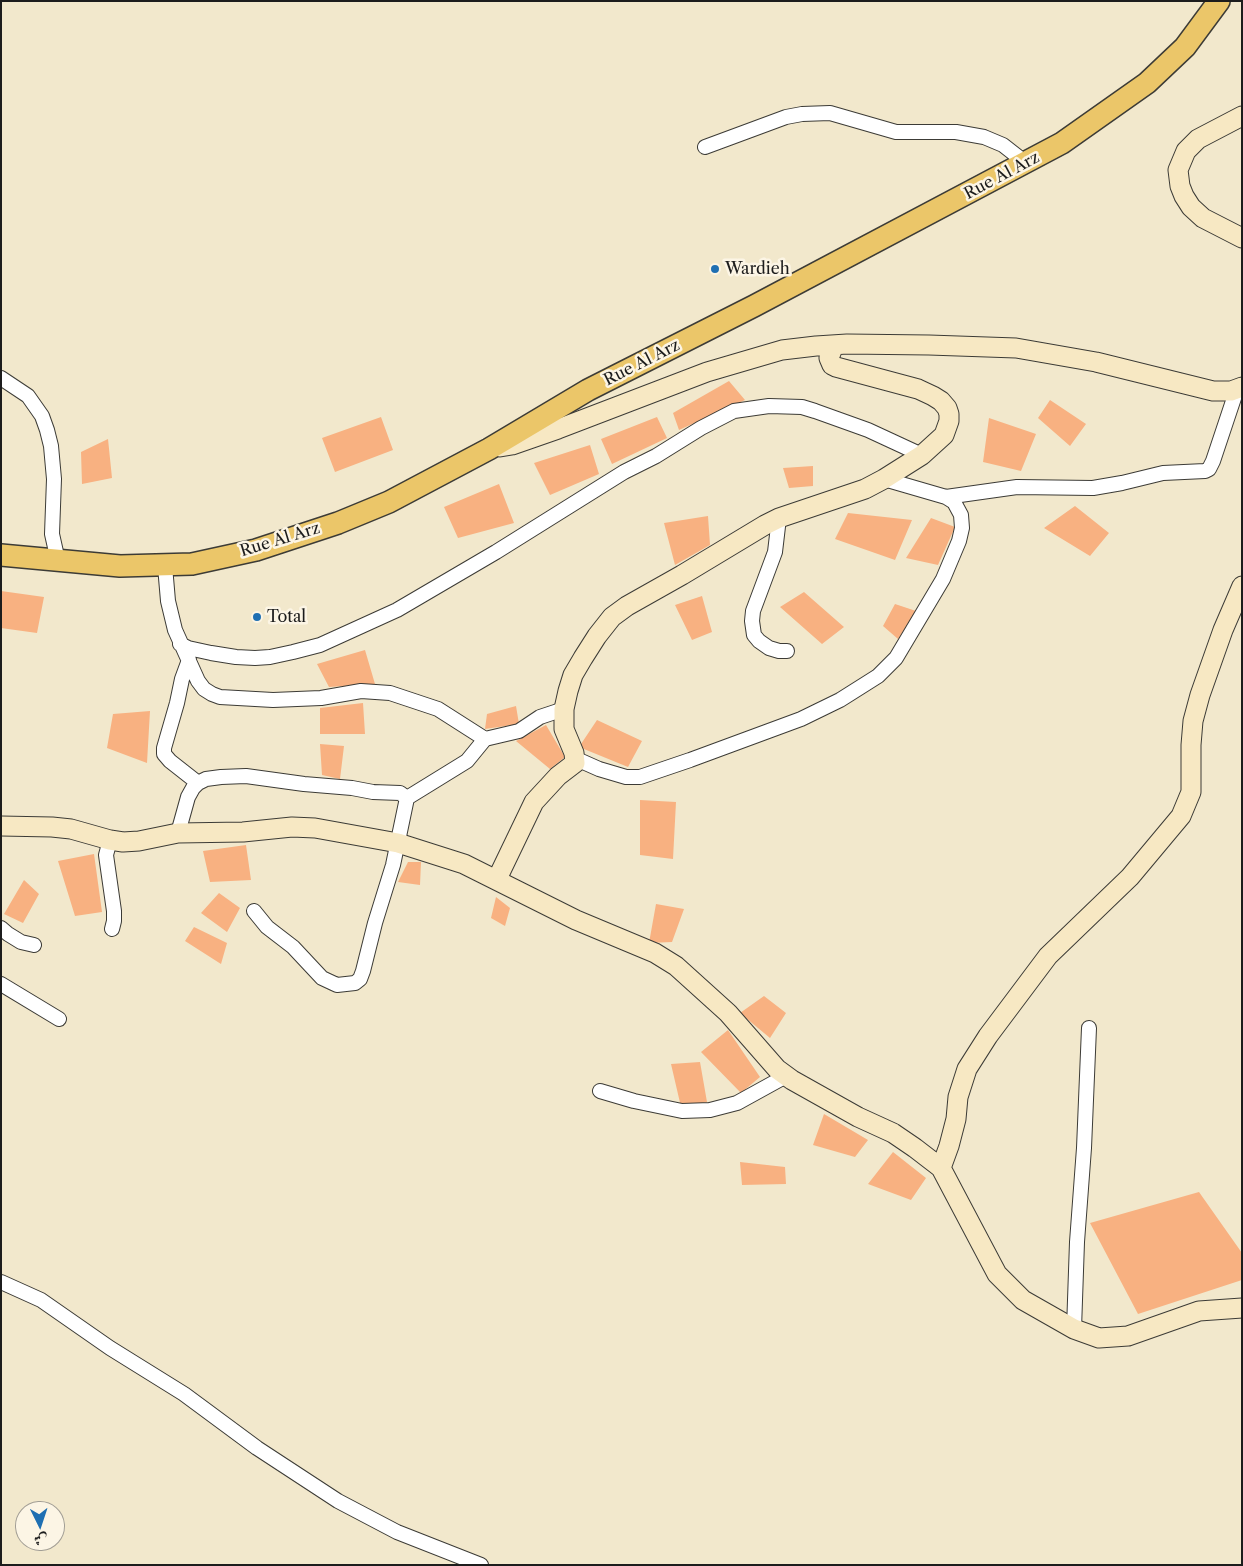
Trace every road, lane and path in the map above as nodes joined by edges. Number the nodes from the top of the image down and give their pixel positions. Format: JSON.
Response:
{"nodes":[{"id":1,"x":1219,"y":1,"type":"edge"},
{"id":2,"x":1242,"y":116,"type":"edge"},
{"id":3,"x":705,"y":147,"type":"dead end"},
{"id":4,"x":1026,"y":163,"type":"junction"},
{"id":5,"x":1242,"y":238,"type":"edge"},
{"id":6,"x":834,"y":345,"type":"junction"},
{"id":7,"x":1,"y":378,"type":"edge"},
{"id":8,"x":1239,"y":388,"type":"edge"},
{"id":9,"x":489,"y":450,"type":"junction"},
{"id":10,"x":922,"y":454,"type":"junction"},
{"id":11,"x":884,"y":479,"type":"junction"},
{"id":12,"x":946,"y":497,"type":"junction"},
{"id":13,"x":779,"y":518,"type":"junction"},
{"id":14,"x":1,"y":555,"type":"edge"},
{"id":15,"x":58,"y":561,"type":"junction"},
{"id":16,"x":165,"y":566,"type":"junction"},
{"id":17,"x":1242,"y":586,"type":"edge"},
{"id":18,"x":180,"y":644,"type":"junction"},
{"id":19,"x":787,"y":651,"type":"dead end"},
{"id":20,"x":189,"y":660,"type":"junction"},
{"id":21,"x":564,"y":709,"type":"junction"},
{"id":22,"x":485,"y":740,"type":"junction"},
{"id":23,"x":575,"y":762,"type":"junction"},
{"id":24,"x":198,"y":783,"type":"junction"},
{"id":25,"x":407,"y":798,"type":"junction"},
{"id":26,"x":1,"y":826,"type":"edge"},
{"id":27,"x":178,"y":833,"type":"junction"},
{"id":28,"x":110,"y":840,"type":"junction"},
{"id":29,"x":398,"y":843,"type":"junction"},
{"id":30,"x":497,"y":879,"type":"junction"},
{"id":31,"x":254,"y":911,"type":"dead end"},
{"id":32,"x":1,"y":928,"type":"edge"},
{"id":33,"x":112,"y":929,"type":"dead end"},
{"id":34,"x":34,"y":945,"type":"dead end"},
{"id":35,"x":1,"y":984,"type":"edge"},
{"id":36,"x":59,"y":1019,"type":"dead end"},
{"id":37,"x":1089,"y":1028,"type":"dead end"},
{"id":38,"x":786,"y":1076,"type":"junction"},
{"id":39,"x":600,"y":1091,"type":"dead end"},
{"id":40,"x":941,"y":1168,"type":"junction"},
{"id":41,"x":1,"y":1282,"type":"edge"},
{"id":42,"x":1242,"y":1308,"type":"edge"},
{"id":43,"x":1074,"y":1329,"type":"junction"},
{"id":44,"x":481,"y":1565,"type":"edge"}],
"edges":[{"from":1,"to":4,"type":"main road","name":"Rue Al Arz"},
{"from":2,"to":5,"type":"street"},
{"from":3,"to":4,"type":"street"},
{"from":4,"to":9,"type":"main road","name":"Rue Al Arz"},
{"from":6,"to":8,"type":"street"},
{"from":6,"to":9,"type":"street"},
{"from":6,"to":10,"type":"street"},
{"from":7,"to":15,"type":"street"},
{"from":8,"to":12,"type":"street"},
{"from":9,"to":16,"type":"main road","name":"Rue Al Arz"},
{"from":10,"to":11,"type":"street"},
{"from":10,"to":18,"type":"street"},
{"from":11,"to":12,"type":"street"},
{"from":11,"to":13,"type":"street"},
{"from":12,"to":23,"type":"street"},
{"from":13,"to":19,"type":"street"},
{"from":13,"to":21,"type":"street"},
{"from":14,"to":15,"type":"main road","name":"Rue Al Arz"},
{"from":15,"to":16,"type":"main road","name":"Rue Al Arz"},
{"from":16,"to":18,"type":"street"},
{"from":17,"to":40,"type":"street"},
{"from":18,"to":20,"type":"street"},
{"from":20,"to":22,"type":"street"},
{"from":20,"to":24,"type":"street"},
{"from":21,"to":22,"type":"street"},
{"from":21,"to":23,"type":"street"},
{"from":22,"to":25,"type":"street"},
{"from":23,"to":30,"type":"street"},
{"from":24,"to":25,"type":"street"},
{"from":24,"to":27,"type":"street"},
{"from":25,"to":29,"type":"street"},
{"from":26,"to":28,"type":"street"},
{"from":27,"to":28,"type":"street"},
{"from":27,"to":29,"type":"street"},
{"from":28,"to":33,"type":"street"},
{"from":29,"to":30,"type":"street"},
{"from":29,"to":31,"type":"street"},
{"from":30,"to":38,"type":"street"},
{"from":32,"to":34,"type":"street"},
{"from":35,"to":36,"type":"street"},
{"from":37,"to":43,"type":"street"},
{"from":38,"to":39,"type":"street"},
{"from":38,"to":40,"type":"street"},
{"from":40,"to":43,"type":"street"},
{"from":41,"to":44,"type":"street"},
{"from":42,"to":43,"type":"street"}]}
